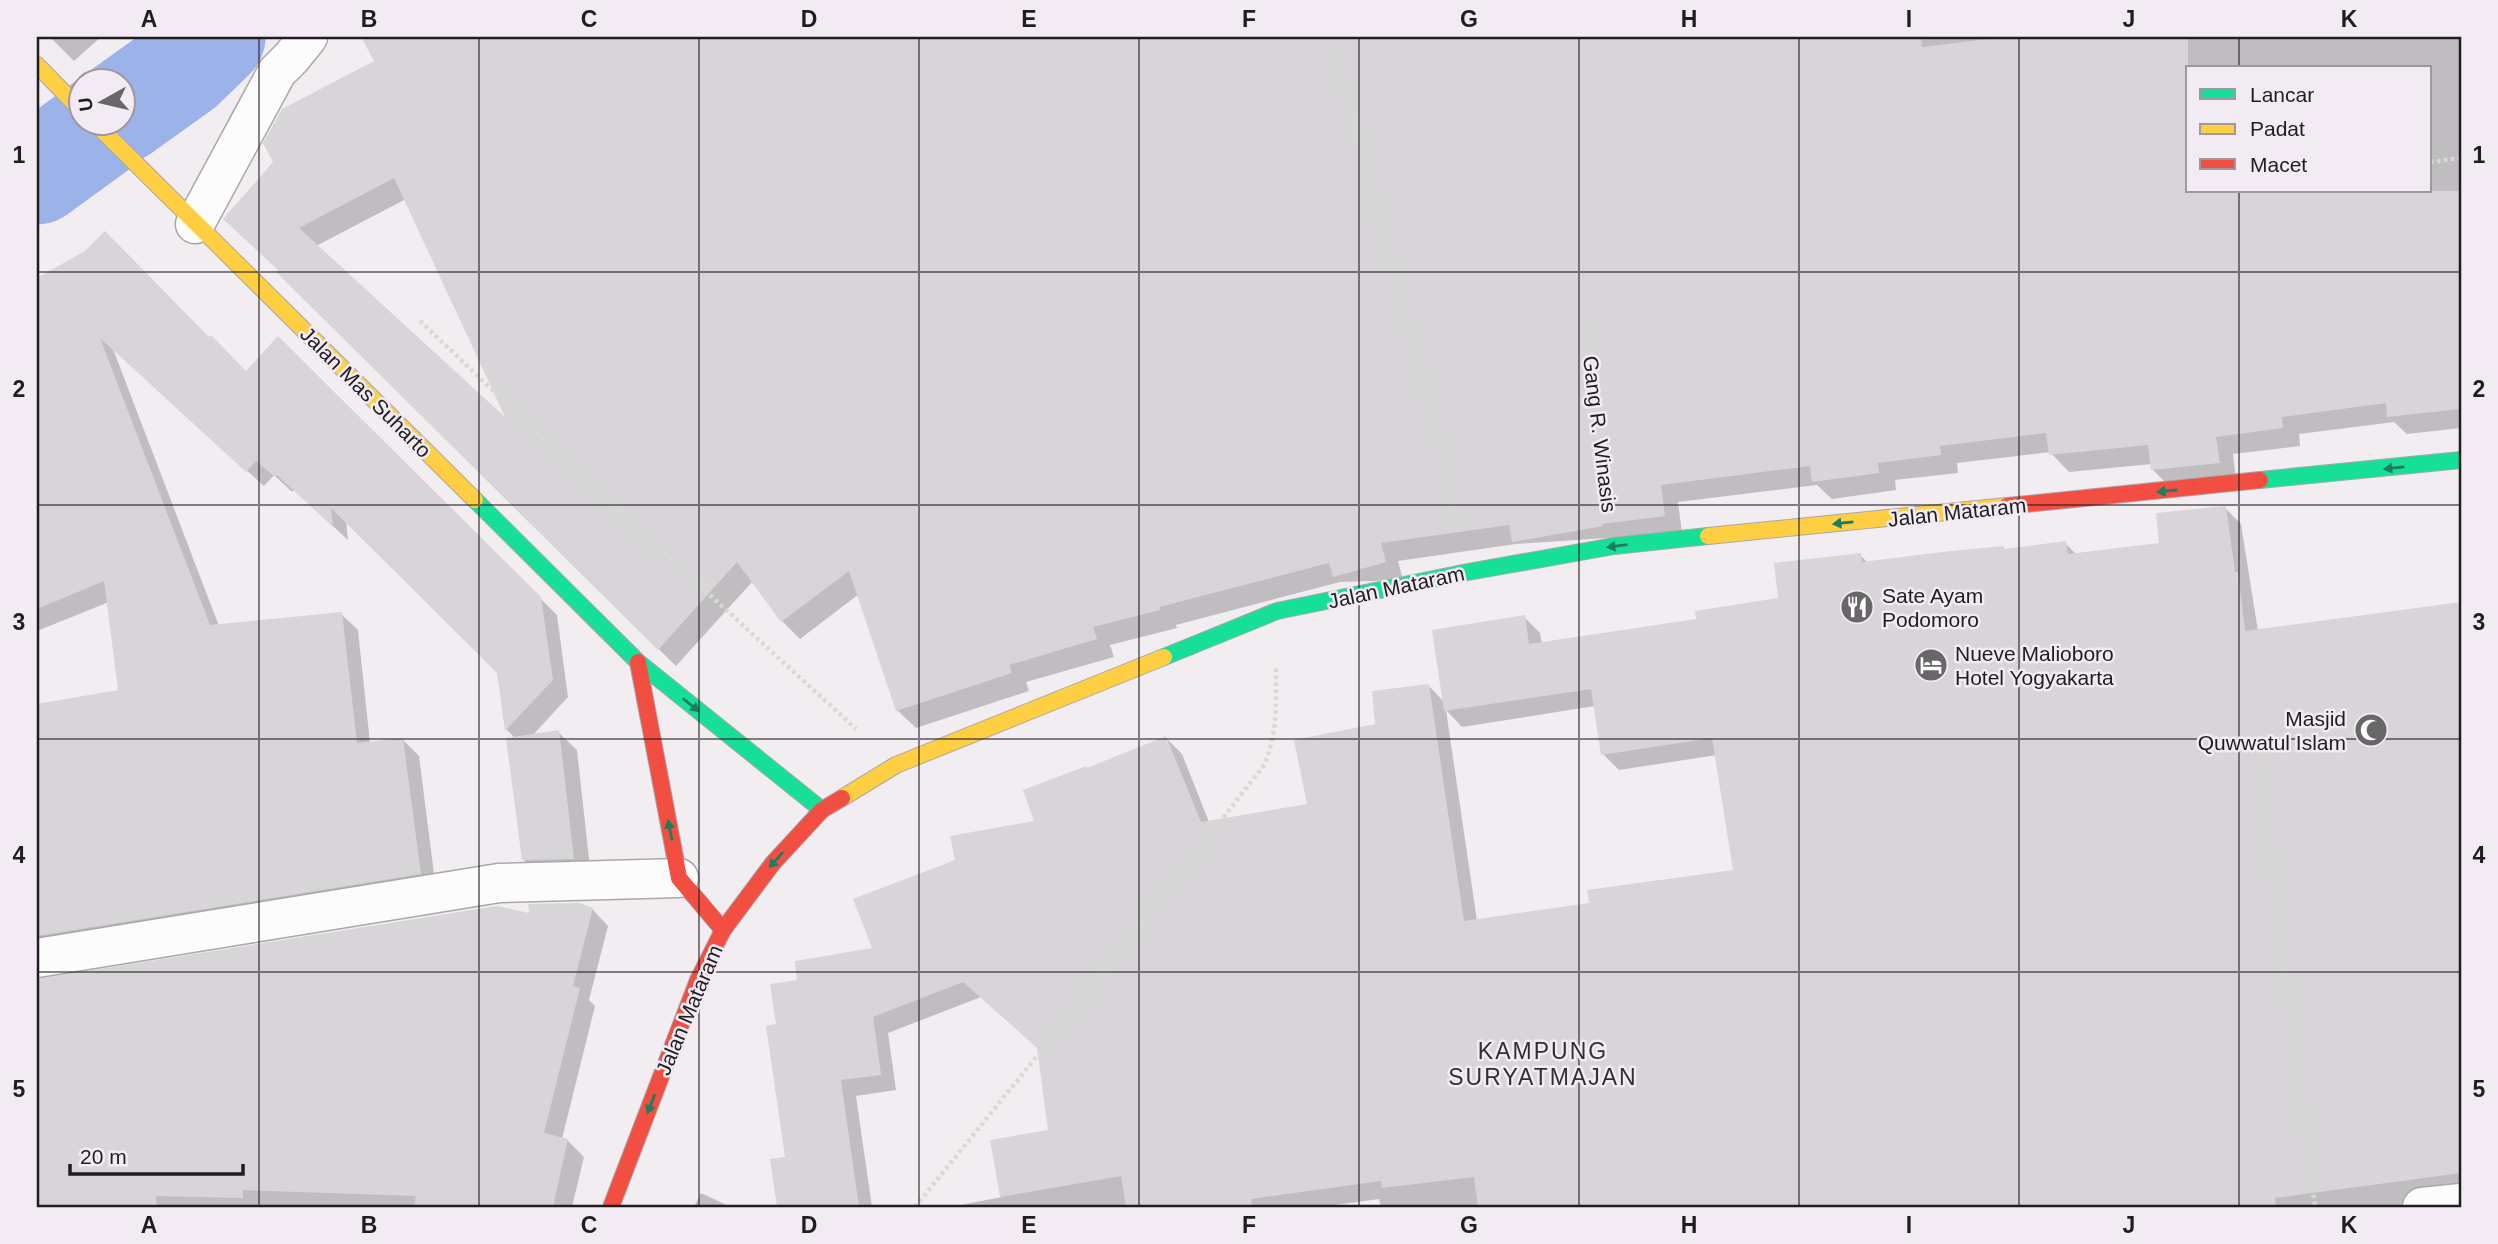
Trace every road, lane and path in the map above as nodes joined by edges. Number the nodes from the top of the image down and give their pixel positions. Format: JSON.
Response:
{"nodes":[{"id":1,"x":308,"y":37,"type":"edge"},
{"id":2,"x":1331,"y":37,"type":"edge"},
{"id":3,"x":37,"y":65,"type":"edge"},
{"id":4,"x":66,"y":95,"type":"edge"},
{"id":5,"x":108,"y":136,"type":"edge"},
{"id":6,"x":2461,"y":158,"type":"edge"},
{"id":7,"x":2432,"y":162,"type":"edge"},
{"id":8,"x":184,"y":213,"type":"junction"},
{"id":9,"x":420,"y":321,"type":"dead end"},
{"id":10,"x":1586,"y":322,"type":"dead end"},
{"id":11,"x":2461,"y":460,"type":"edge"},
{"id":12,"x":1447,"y":472,"type":"dead end"},
{"id":13,"x":1614,"y":546,"type":"junction"},
{"id":14,"x":1277,"y":611,"type":"junction"},
{"id":15,"x":638,"y":662,"type":"junction"},
{"id":16,"x":857,"y":730,"type":"dead end"},
{"id":17,"x":2258,"y":764,"type":"dead end"},
{"id":18,"x":822,"y":810,"type":"junction"},
{"id":19,"x":679,"y":878,"type":"junction"},
{"id":20,"x":723,"y":930,"type":"junction"},
{"id":21,"x":37,"y":958,"type":"edge"},
{"id":22,"x":2461,"y":1203,"type":"edge"},
{"id":23,"x":611,"y":1207,"type":"edge"},
{"id":24,"x":915,"y":1207,"type":"edge"},
{"id":25,"x":2315,"y":1207,"type":"edge"},
{"id":26,"x":2422,"y":1207,"type":"edge"}],
"edges":[{"from":1,"to":8,"type":"street"},
{"from":2,"to":12,"type":"path"},
{"from":3,"to":4,"type":"main road"},
{"from":5,"to":8,"type":"main road","name":"Jalan Mas Suharto"},
{"from":6,"to":7,"type":"path"},
{"from":8,"to":15,"type":"main road","name":"Jalan Mas Suharto"},
{"from":9,"to":16,"type":"path"},
{"from":10,"to":13,"type":"path","name":"Gang R. Winasis"},
{"from":11,"to":13,"type":"main road","name":"Jalan Mataram","one_way":true},
{"from":13,"to":14,"type":"main road","name":"Jalan Mataram"},
{"from":14,"to":18,"type":"main road","name":"Jalan Mataram"},
{"from":14,"to":24,"type":"path"},
{"from":15,"to":18,"type":"main road","name":"Jalan Mas Suharto","one_way":true},
{"from":19,"to":15,"type":"main road","one_way":true},
{"from":17,"to":25,"type":"path"},
{"from":18,"to":20,"type":"main road","name":"Jalan Mataram","one_way":true},
{"from":19,"to":20,"type":"main road"},
{"from":19,"to":21,"type":"street"},
{"from":20,"to":23,"type":"main road","name":"Jalan Mataram","one_way":true},
{"from":22,"to":26,"type":"street"}]}
